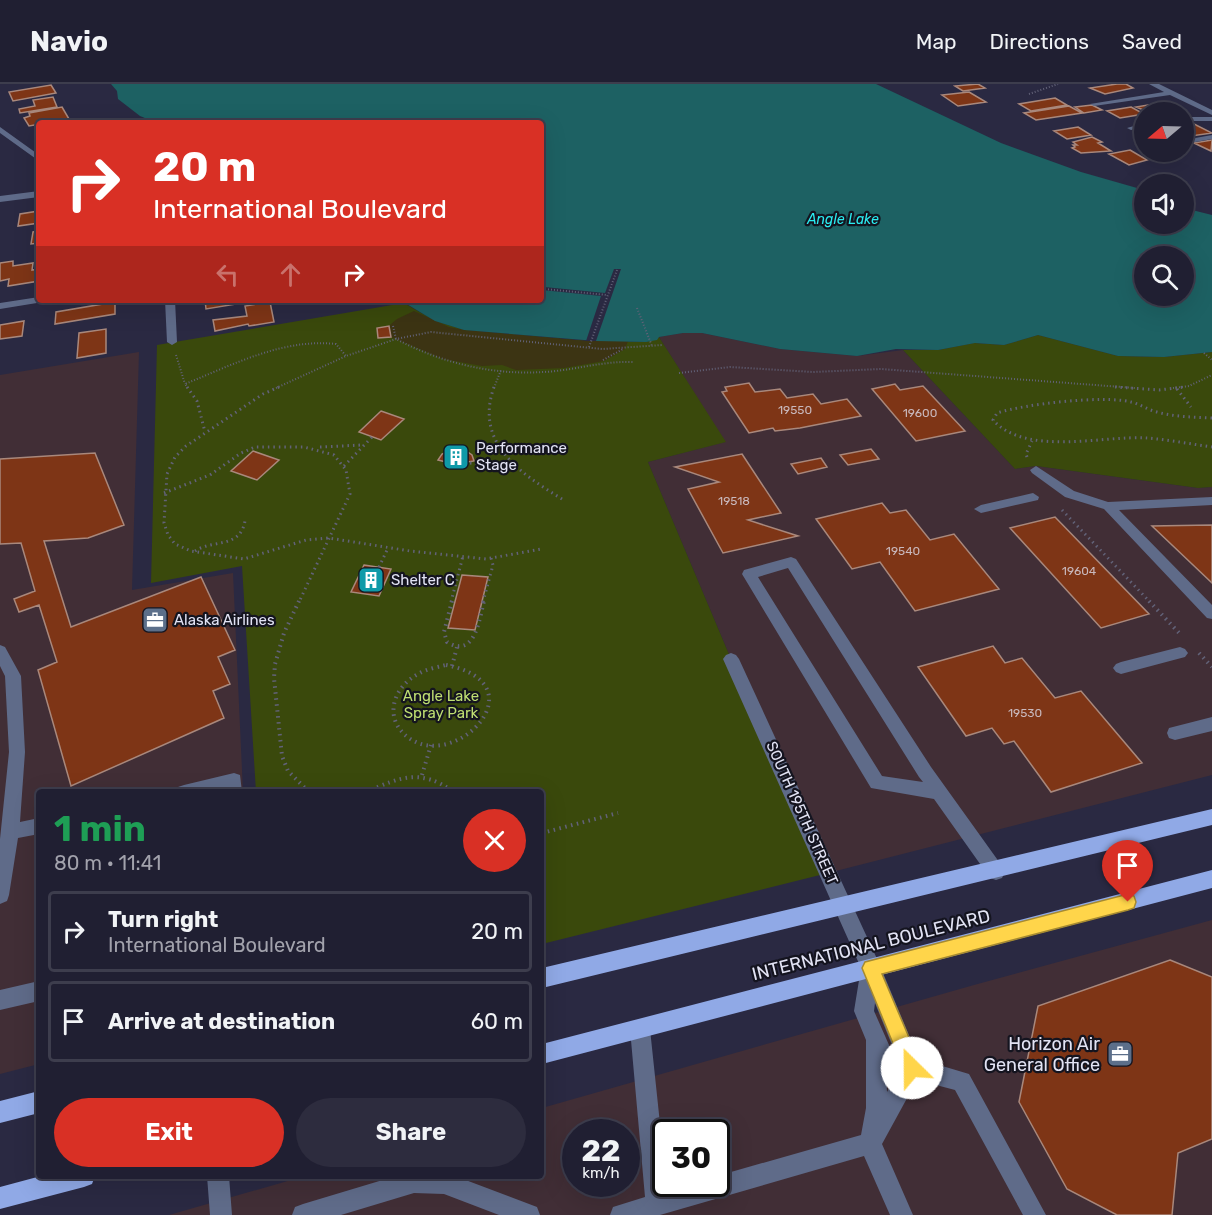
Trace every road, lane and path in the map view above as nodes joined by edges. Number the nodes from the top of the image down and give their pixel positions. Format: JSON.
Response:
{"nodes":[{"id":1,"x":1058,"y":84,"type":"edge"},
{"id":2,"x":1153,"y":84,"type":"edge"},
{"id":3,"x":1172,"y":93,"type":"junction"},
{"id":4,"x":1029,"y":94,"type":"dead end"},
{"id":5,"x":1094,"y":104,"type":"dead end"},
{"id":6,"x":1204,"y":108,"type":"junction"},
{"id":7,"x":1212,"y":112,"type":"edge"},
{"id":8,"x":1194,"y":114,"type":"edge"},
{"id":9,"x":1194,"y":119,"type":"edge"},
{"id":10,"x":1212,"y":119,"type":"edge"},
{"id":11,"x":1134,"y":127,"type":"edge"},
{"id":12,"x":1131,"y":128,"type":"dead end"},
{"id":13,"x":0,"y":129,"type":"edge"},
{"id":14,"x":1212,"y":137,"type":"edge"},
{"id":15,"x":1194,"y":140,"type":"edge"},
{"id":16,"x":36,"y":157,"type":"edge"},
{"id":17,"x":36,"y":194,"type":"edge"},
{"id":18,"x":0,"y":199,"type":"edge"},
{"id":19,"x":616,"y":270,"type":"dead end"},
{"id":20,"x":545,"y":289,"type":"dead end"},
{"id":21,"x":608,"y":295,"type":"junction"},
{"id":22,"x":36,"y":300,"type":"edge"},
{"id":23,"x":170,"y":303,"type":"edge"},
{"id":24,"x":0,"y":306,"type":"edge"},
{"id":25,"x":637,"y":308,"type":"dead end"},
{"id":26,"x":393,"y":326,"type":"dead end"},
{"id":27,"x":396,"y":339,"type":"junction"},
{"id":28,"x":172,"y":342,"type":"joint"},
{"id":29,"x":590,"y":345,"type":"junction"},
{"id":30,"x":663,"y":345,"type":"dead end"},
{"id":31,"x":652,"y":346,"type":"junction"},
{"id":32,"x":624,"y":349,"type":"junction"},
{"id":33,"x":1204,"y":353,"type":"dead end"},
{"id":34,"x":346,"y":356,"type":"junction"},
{"id":35,"x":1212,"y":360,"type":"edge"},
{"id":36,"x":600,"y":362,"type":"junction"},
{"id":37,"x":633,"y":362,"type":"dead end"},
{"id":38,"x":501,"y":370,"type":"junction"},
{"id":39,"x":679,"y":373,"type":"dead end"},
{"id":40,"x":1212,"y":375,"type":"edge"},
{"id":41,"x":185,"y":384,"type":"junction"},
{"id":42,"x":1177,"y":389,"type":"junction"},
{"id":43,"x":1191,"y":407,"type":"dead end"},
{"id":44,"x":1212,"y":418,"type":"edge"},
{"id":45,"x":205,"y":432,"type":"junction"},
{"id":46,"x":373,"y":436,"type":"dead end"},
{"id":47,"x":362,"y":445,"type":"junction"},
{"id":48,"x":317,"y":447,"type":"junction"},
{"id":49,"x":1212,"y":447,"type":"edge"},
{"id":50,"x":470,"y":463,"type":"dead end"},
{"id":51,"x":344,"y":466,"type":"junction"},
{"id":52,"x":516,"y":468,"type":"junction"},
{"id":53,"x":1036,"y":470,"type":"dead end"},
{"id":54,"x":164,"y":493,"type":"junction"},
{"id":55,"x":1032,"y":497,"type":"dead end"},
{"id":56,"x":562,"y":499,"type":"dead end"},
{"id":57,"x":1212,"y":501,"type":"edge"},
{"id":58,"x":1057,"y":505,"type":"dead end"},
{"id":59,"x":1108,"y":506,"type":"junction"},
{"id":60,"x":981,"y":509,"type":"dead end"},
{"id":61,"x":245,"y":521,"type":"dead end"},
{"id":62,"x":329,"y":538,"type":"junction"},
{"id":63,"x":388,"y":548,"type":"junction"},
{"id":64,"x":541,"y":549,"type":"dead end"},
{"id":65,"x":195,"y":551,"type":"junction"},
{"id":66,"x":463,"y":556,"type":"junction"},
{"id":67,"x":491,"y":558,"type":"junction"},
{"id":68,"x":379,"y":567,"type":"dead end"},
{"id":69,"x":1212,"y":614,"type":"edge"},
{"id":70,"x":458,"y":647,"type":"junction"},
{"id":71,"x":1184,"y":647,"type":"joint"},
{"id":72,"x":1196,"y":650,"type":"dead end"},
{"id":73,"x":0,"y":651,"type":"edge"},
{"id":74,"x":731,"y":658,"type":"dead end"},
{"id":75,"x":452,"y":666,"type":"junction"},
{"id":76,"x":1212,"y":667,"type":"edge"},
{"id":77,"x":1121,"y":668,"type":"dead end"},
{"id":78,"x":1212,"y":724,"type":"edge"},
{"id":79,"x":1175,"y":733,"type":"dead end"},
{"id":80,"x":431,"y":745,"type":"junction"},
{"id":81,"x":422,"y":776,"type":"junction"},
{"id":82,"x":196,"y":789,"type":"edge"},
{"id":83,"x":234,"y":789,"type":"edge"},
{"id":84,"x":306,"y":789,"type":"edge"},
{"id":85,"x":373,"y":789,"type":"edge"},
{"id":86,"x":450,"y":789,"type":"edge"},
{"id":87,"x":939,"y":792,"type":"junction"},
{"id":88,"x":618,"y":813,"type":"dead end"},
{"id":89,"x":1212,"y":817,"type":"edge"},
{"id":90,"x":36,"y":827,"type":"edge"},
{"id":91,"x":10,"y":832,"type":"junction"},
{"id":92,"x":544,"y":832,"type":"edge"},
{"id":93,"x":996,"y":872,"type":"junction"},
{"id":94,"x":1212,"y":879,"type":"edge"},
{"id":95,"x":0,"y":895,"type":"edge"},
{"id":96,"x":843,"y":904,"type":"junction"},
{"id":97,"x":871,"y":968,"type":"junction"},
{"id":98,"x":544,"y":978,"type":"edge"},
{"id":99,"x":36,"y":992,"type":"edge"},
{"id":100,"x":0,"y":1000,"type":"edge"},
{"id":101,"x":640,"y":1029,"type":"junction"},
{"id":102,"x":875,"y":1037,"type":"junction"},
{"id":103,"x":544,"y":1053,"type":"edge"},
{"id":104,"x":912,"y":1068,"type":"junction"},
{"id":105,"x":36,"y":1103,"type":"edge"},
{"id":106,"x":0,"y":1112,"type":"edge"},
{"id":107,"x":870,"y":1143,"type":"junction"},
{"id":108,"x":73,"y":1179,"type":"edge"},
{"id":109,"x":218,"y":1179,"type":"edge"},
{"id":110,"x":0,"y":1198,"type":"edge"},
{"id":111,"x":657,"y":1205,"type":"junction"},
{"id":112,"x":221,"y":1215,"type":"edge"},
{"id":113,"x":303,"y":1215,"type":"edge"},
{"id":114,"x":529,"y":1215,"type":"edge"},
{"id":115,"x":621,"y":1215,"type":"edge"},
{"id":116,"x":902,"y":1215,"type":"edge"},
{"id":117,"x":1035,"y":1215,"type":"edge"}],
"edges":[{"from":1,"to":4,"type":"path"},
{"from":2,"to":3,"type":"street"},
{"from":3,"to":5,"type":"street"},
{"from":3,"to":6,"type":"street"},
{"from":6,"to":7,"type":"street"},
{"from":6,"to":8,"type":"street"},
{"from":9,"to":10,"type":"street"},
{"from":11,"to":12,"type":"street"},
{"from":13,"to":16,"type":"street"},
{"from":14,"to":15,"type":"street"},
{"from":17,"to":18,"type":"street"},
{"from":19,"to":21,"type":"path"},
{"from":20,"to":21,"type":"path"},
{"from":21,"to":29,"type":"path"},
{"from":22,"to":24,"type":"street"},
{"from":23,"to":28,"type":"street"},
{"from":25,"to":31,"type":"path"},
{"from":26,"to":27,"type":"path"},
{"from":27,"to":29,"type":"path"},
{"from":27,"to":34,"type":"path"},
{"from":27,"to":38,"type":"path"},
{"from":28,"to":41,"type":"path"},
{"from":29,"to":32,"type":"path"},
{"from":30,"to":31,"type":"path"},
{"from":31,"to":32,"type":"path"},
{"from":32,"to":36,"type":"path"},
{"from":33,"to":35,"type":"path"},
{"from":34,"to":41,"type":"path"},
{"from":34,"to":45,"type":"path"},
{"from":36,"to":37,"type":"path"},
{"from":36,"to":38,"type":"path"},
{"from":38,"to":52,"type":"path"},
{"from":39,"to":42,"type":"path"},
{"from":40,"to":42,"type":"path"},
{"from":41,"to":45,"type":"path"},
{"from":42,"to":43,"type":"path"},
{"from":44,"to":49,"type":"path"},
{"from":45,"to":54,"type":"path"},
{"from":46,"to":47,"type":"path"},
{"from":47,"to":48,"type":"path"},
{"from":47,"to":51,"type":"path"},
{"from":48,"to":51,"type":"path"},
{"from":48,"to":54,"type":"path"},
{"from":50,"to":52,"type":"path"},
{"from":51,"to":62,"type":"path"},
{"from":52,"to":56,"type":"path"},
{"from":53,"to":59,"type":"street"},
{"from":54,"to":65,"type":"path"},
{"from":55,"to":60,"type":"street"},
{"from":57,"to":59,"type":"street"},
{"from":58,"to":71,"type":"path"},
{"from":59,"to":69,"type":"street"},
{"from":61,"to":65,"type":"path"},
{"from":62,"to":63,"type":"path"},
{"from":62,"to":65,"type":"path"},
{"from":62,"to":84,"type":"path"},
{"from":63,"to":66,"type":"path"},
{"from":63,"to":68,"type":"path"},
{"from":64,"to":67,"type":"path"},
{"from":66,"to":67,"type":"path"},
{"from":66,"to":70,"type":"path"},
{"from":67,"to":70,"type":"path"},
{"from":70,"to":75,"type":"path"},
{"from":71,"to":77,"type":"street"},
{"from":72,"to":76,"type":"path"},
{"from":73,"to":91,"type":"street"},
{"from":74,"to":96,"type":"street","name":"SOUTH 195TH STREET"},
{"from":75,"to":80,"type":"path"},
{"from":75,"to":80,"type":"path"},
{"from":78,"to":79,"type":"street"},
{"from":80,"to":81,"type":"path"},
{"from":81,"to":85,"type":"path"},
{"from":81,"to":86,"type":"path"},
{"from":82,"to":83,"type":"street"},
{"from":87,"to":87,"type":"street"},
{"from":87,"to":93,"type":"street"},
{"from":88,"to":92,"type":"path"},
{"from":89,"to":93,"type":"main road"},
{"from":90,"to":91,"type":"street"},
{"from":91,"to":95,"type":"street"},
{"from":93,"to":96,"type":"main road"},
{"from":94,"to":97,"type":"main road","name":"INTERNATIONAL BOULEVARD"},
{"from":96,"to":97,"type":"street","name":"SOUTH 195TH STREET"},
{"from":96,"to":98,"type":"main road"},
{"from":97,"to":101,"type":"main road","name":"INTERNATIONAL BOULEVARD"},
{"from":97,"to":102,"type":"street"},
{"from":97,"to":104,"type":"street","name":"SOUTH 195TH STREET"},
{"from":99,"to":100,"type":"street"},
{"from":101,"to":103,"type":"main road","name":"INTERNATIONAL BOULEVARD"},
{"from":101,"to":111,"type":"street"},
{"from":102,"to":104,"type":"street"},
{"from":102,"to":107,"type":"street"},
{"from":104,"to":107,"type":"street"},
{"from":104,"to":117,"type":"street"},
{"from":105,"to":106,"type":"main road"},
{"from":107,"to":111,"type":"street"},
{"from":107,"to":116,"type":"street"},
{"from":108,"to":110,"type":"main road"},
{"from":109,"to":112,"type":"street"},
{"from":111,"to":115,"type":"street"},
{"from":113,"to":114,"type":"street"}]}
